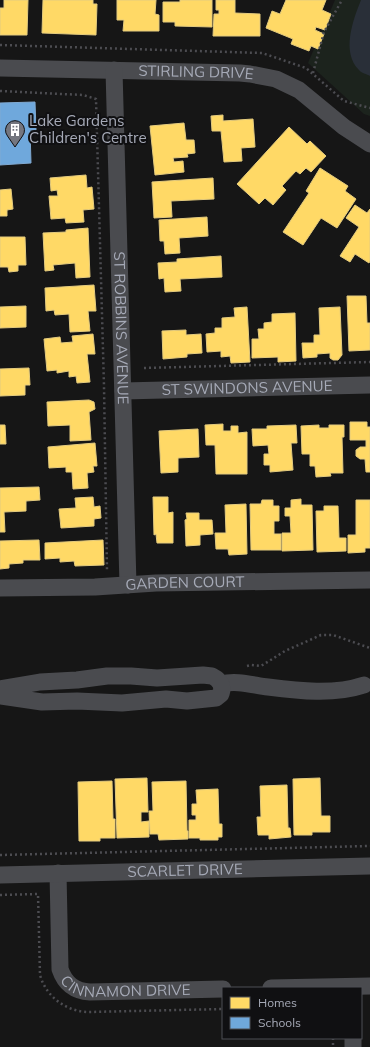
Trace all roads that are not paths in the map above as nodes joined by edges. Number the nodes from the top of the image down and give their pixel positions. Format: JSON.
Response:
{"nodes":[{"id":1,"x":0,"y":68,"type":"edge"},
{"id":2,"x":114,"y":70,"type":"junction"},
{"id":3,"x":370,"y":144,"type":"edge"},
{"id":4,"x":370,"y":385,"type":"edge"},
{"id":5,"x":123,"y":391,"type":"junction"},
{"id":6,"x":370,"y":580,"type":"edge"},
{"id":7,"x":128,"y":584,"type":"junction"},
{"id":8,"x":0,"y":588,"type":"edge"},
{"id":9,"x":116,"y":675,"type":"junction"},
{"id":10,"x":194,"y":675,"type":"junction"},
{"id":11,"x":221,"y":684,"type":"junction"},
{"id":12,"x":364,"y":685,"type":"dead end"},
{"id":13,"x":0,"y":688,"type":"edge"},
{"id":14,"x":0,"y":696,"type":"edge"},
{"id":15,"x":195,"y":700,"type":"junction"},
{"id":16,"x":116,"y":702,"type":"junction"},
{"id":17,"x":370,"y":866,"type":"edge"},
{"id":18,"x":58,"y":873,"type":"junction"},
{"id":19,"x":0,"y":875,"type":"edge"},
{"id":20,"x":370,"y":986,"type":"edge"},
{"id":21,"x":352,"y":987,"type":"edge"},
{"id":22,"x":222,"y":989,"type":"edge"}],
"edges":[{"from":1,"to":2,"type":"street","name":"STIRLING DRIVE"},
{"from":2,"to":3,"type":"street","name":"STIRLING DRIVE"},
{"from":2,"to":5,"type":"street","name":"ST ROBBINS AVENUE"},
{"from":4,"to":5,"type":"street","name":"ST SWINDONS AVENUE"},
{"from":5,"to":7,"type":"street","name":"ST ROBBINS AVENUE"},
{"from":6,"to":7,"type":"street","name":"GARDEN COURT"},
{"from":7,"to":8,"type":"street","name":"GARDEN COURT"},
{"from":9,"to":10,"type":"street"},
{"from":9,"to":13,"type":"street"},
{"from":9,"to":16,"type":"street"},
{"from":10,"to":11,"type":"street"},
{"from":10,"to":15,"type":"street"},
{"from":11,"to":12,"type":"street"},
{"from":11,"to":15,"type":"street"},
{"from":14,"to":16,"type":"street"},
{"from":15,"to":16,"type":"street"},
{"from":17,"to":18,"type":"street","name":"SCARLET DRIVE"},
{"from":18,"to":19,"type":"street","name":"SCARLET DRIVE"},
{"from":18,"to":22,"type":"street","name":"CINNAMON DRIVE"},
{"from":20,"to":21,"type":"street"}]}
